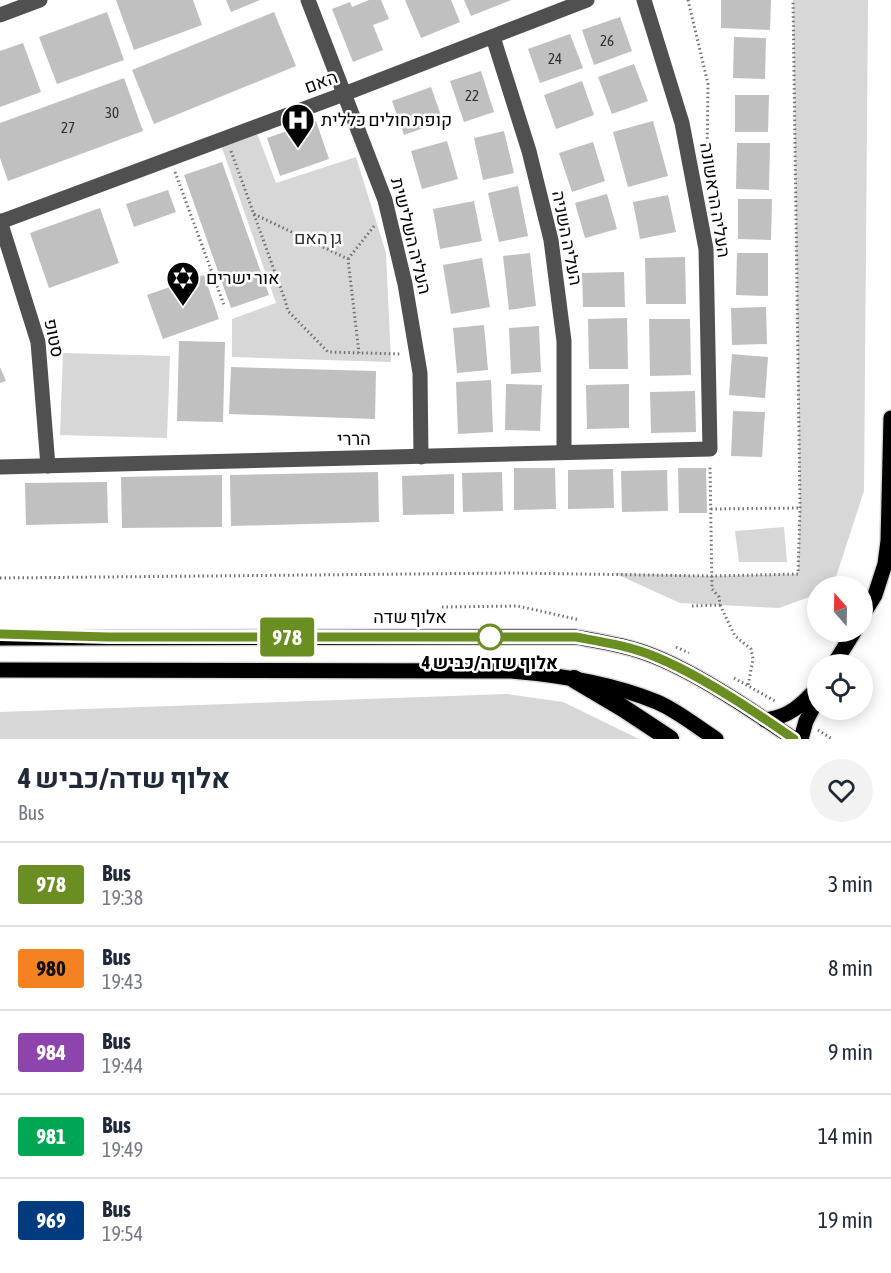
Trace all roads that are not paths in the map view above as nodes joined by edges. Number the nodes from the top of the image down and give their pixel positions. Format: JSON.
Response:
{"nodes":[{"id":1,"x":39,"y":0,"type":"edge"},
{"id":2,"x":308,"y":0,"type":"edge"},
{"id":3,"x":587,"y":0,"type":"edge"},
{"id":4,"x":644,"y":0,"type":"edge"},
{"id":5,"x":0,"y":15,"type":"edge"},
{"id":6,"x":494,"y":37,"type":"junction"},
{"id":7,"x":345,"y":94,"type":"junction"},
{"id":8,"x":0,"y":222,"type":"edge"},
{"id":9,"x":891,"y":418,"type":"edge"},
{"id":10,"x":710,"y":449,"type":"joint"},
{"id":11,"x":564,"y":452,"type":"junction"},
{"id":12,"x":421,"y":457,"type":"junction"},
{"id":13,"x":0,"y":466,"type":"edge"},
{"id":14,"x":48,"y":466,"type":"junction"},
{"id":15,"x":873,"y":598,"type":"edge"},
{"id":16,"x":0,"y":636,"type":"edge"},
{"id":17,"x":0,"y":671,"type":"edge"},
{"id":18,"x":574,"y":679,"type":"junction"},
{"id":19,"x":807,"y":697,"type":"edge"},
{"id":20,"x":807,"y":719,"type":"edge"},
{"id":21,"x":765,"y":720,"type":"junction"},
{"id":22,"x":670,"y":739,"type":"edge"},
{"id":23,"x":716,"y":739,"type":"edge"},
{"id":24,"x":794,"y":739,"type":"edge"},
{"id":25,"x":801,"y":739,"type":"edge"}],
"edges":[{"from":1,"to":5,"type":"street"},
{"from":2,"to":7,"type":"street","name":"העליה השלישית"},
{"from":3,"to":6,"type":"street","name":"האם"},
{"from":4,"to":10,"type":"street","name":"העליה הראשונה"},
{"from":6,"to":7,"type":"street","name":"האם"},
{"from":6,"to":11,"type":"street","name":"העליה השניה"},
{"from":7,"to":8,"type":"street","name":"האם"},
{"from":7,"to":12,"type":"street","name":"העליה השלישית"},
{"from":8,"to":14,"type":"street","name":"סטופ"},
{"from":9,"to":15,"type":"main road"},
{"from":10,"to":11,"type":"street","name":"הררי"},
{"from":11,"to":12,"type":"street","name":"הררי"},
{"from":12,"to":14,"type":"street","name":"הררי"},
{"from":13,"to":14,"type":"street","name":"הררי"},
{"from":16,"to":21,"type":"main road","name":"אלוף שדה"},
{"from":17,"to":18,"type":"main road"},
{"from":18,"to":22,"type":"highway"},
{"from":18,"to":23,"type":"main road"},
{"from":19,"to":21,"type":"main road"},
{"from":20,"to":25,"type":"main road"},
{"from":21,"to":24,"type":"main road","name":"אלוף שדה"}]}
